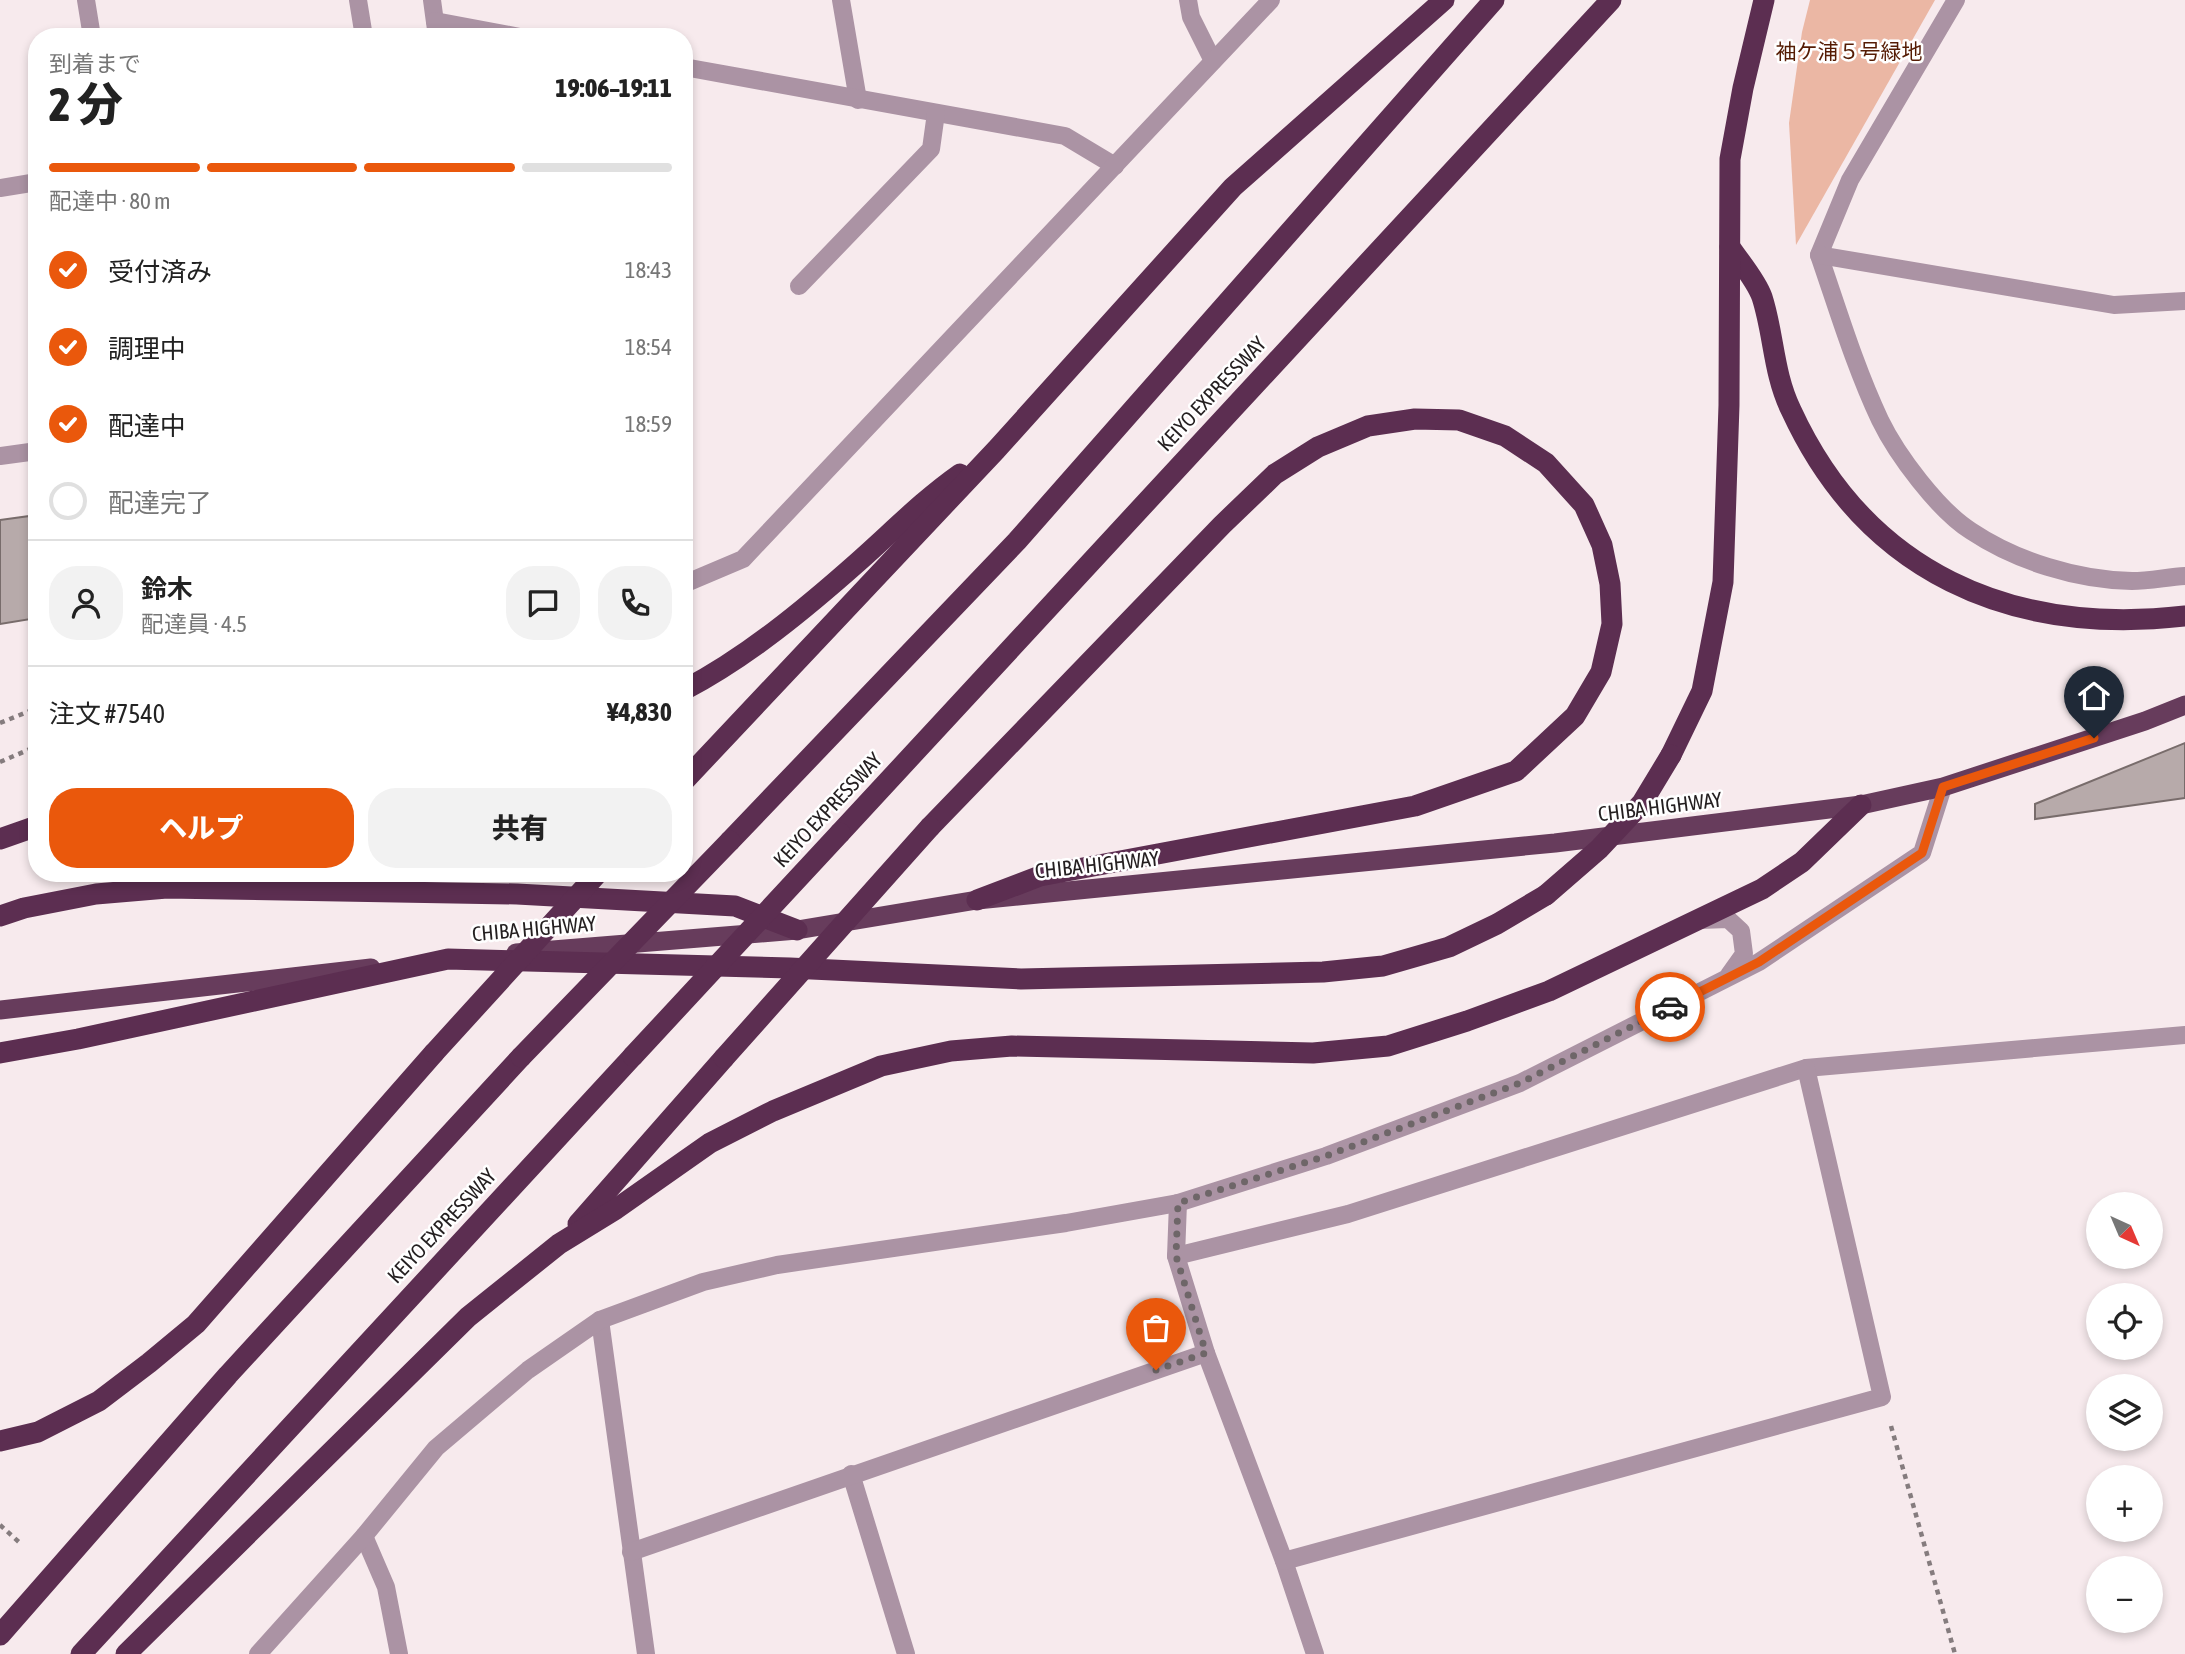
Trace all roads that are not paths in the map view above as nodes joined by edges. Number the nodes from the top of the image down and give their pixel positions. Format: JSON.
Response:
{"nodes":[{"id":1,"x":86,"y":0,"type":"edge"},
{"id":2,"x":358,"y":0,"type":"edge"},
{"id":3,"x":432,"y":0,"type":"edge"},
{"id":4,"x":841,"y":0,"type":"edge"},
{"id":5,"x":1188,"y":0,"type":"edge"},
{"id":6,"x":1271,"y":0,"type":"edge"},
{"id":7,"x":1444,"y":0,"type":"edge"},
{"id":8,"x":1494,"y":0,"type":"edge"},
{"id":9,"x":1611,"y":0,"type":"edge"},
{"id":10,"x":1765,"y":0,"type":"edge"},
{"id":11,"x":1956,"y":0,"type":"edge"},
{"id":12,"x":91,"y":28,"type":"edge"},
{"id":13,"x":363,"y":28,"type":"edge"},
{"id":14,"x":436,"y":28,"type":"edge"},
{"id":15,"x":1213,"y":61,"type":"junction"},
{"id":16,"x":693,"y":69,"type":"edge"},
{"id":17,"x":858,"y":100,"type":"junction"},
{"id":18,"x":936,"y":113,"type":"junction"},
{"id":19,"x":1115,"y":166,"type":"junction"},
{"id":20,"x":28,"y":183,"type":"edge"},
{"id":21,"x":0,"y":188,"type":"edge"},
{"id":22,"x":1730,"y":247,"type":"junction"},
{"id":23,"x":1819,"y":255,"type":"junction"},
{"id":24,"x":799,"y":286,"type":"dead end"},
{"id":25,"x":2185,"y":301,"type":"edge"},
{"id":26,"x":996,"y":450,"type":"junction"},
{"id":27,"x":28,"y":451,"type":"edge"},
{"id":28,"x":0,"y":456,"type":"edge"},
{"id":29,"x":2185,"y":576,"type":"edge"},
{"id":30,"x":693,"y":580,"type":"edge"},
{"id":31,"x":2185,"y":617,"type":"edge"},
{"id":32,"x":693,"y":685,"type":"edge"},
{"id":33,"x":2185,"y":705,"type":"edge"},
{"id":34,"x":693,"y":771,"type":"edge"},
{"id":35,"x":1943,"y":787,"type":"junction"},
{"id":36,"x":1861,"y":805,"type":"junction"},
{"id":37,"x":28,"y":829,"type":"edge"},
{"id":38,"x":0,"y":839,"type":"edge"},
{"id":39,"x":693,"y":879,"type":"edge"},
{"id":40,"x":590,"y":882,"type":"edge"},
{"id":41,"x":690,"y":882,"type":"edge"},
{"id":42,"x":977,"y":900,"type":"junction"},
{"id":43,"x":0,"y":916,"type":"edge"},
{"id":44,"x":1699,"y":920,"type":"junction"},
{"id":45,"x":797,"y":930,"type":"junction"},
{"id":46,"x":448,"y":959,"type":"junction"},
{"id":47,"x":1727,"y":977,"type":"junction"},
{"id":48,"x":0,"y":1010,"type":"edge"},
{"id":49,"x":2185,"y":1035,"type":"edge"},
{"id":50,"x":0,"y":1053,"type":"edge"},
{"id":51,"x":1806,"y":1068,"type":"junction"},
{"id":52,"x":1178,"y":1203,"type":"junction"},
{"id":53,"x":559,"y":1244,"type":"junction"},
{"id":54,"x":1176,"y":1256,"type":"junction"},
{"id":55,"x":600,"y":1320,"type":"junction"},
{"id":56,"x":1206,"y":1353,"type":"junction"},
{"id":57,"x":0,"y":1441,"type":"edge"},
{"id":58,"x":851,"y":1474,"type":"junction"},
{"id":59,"x":364,"y":1536,"type":"junction"},
{"id":60,"x":631,"y":1552,"type":"junction"},
{"id":61,"x":1284,"y":1561,"type":"junction"},
{"id":62,"x":0,"y":1634,"type":"edge"},
{"id":63,"x":81,"y":1654,"type":"edge"},
{"id":64,"x":126,"y":1654,"type":"edge"},
{"id":65,"x":258,"y":1654,"type":"edge"},
{"id":66,"x":399,"y":1654,"type":"edge"},
{"id":67,"x":646,"y":1654,"type":"edge"},
{"id":68,"x":906,"y":1654,"type":"edge"},
{"id":69,"x":1315,"y":1654,"type":"edge"}],
"edges":[{"from":1,"to":12,"type":"street"},
{"from":2,"to":13,"type":"street"},
{"from":3,"to":14,"type":"street"},
{"from":4,"to":17,"type":"street"},
{"from":5,"to":15,"type":"street"},
{"from":6,"to":15,"type":"street"},
{"from":7,"to":26,"type":"highway"},
{"from":8,"to":39,"type":"highway","bridge":true},
{"from":9,"to":63,"type":"highway","name":"KEIYO EXPRESSWAY","bridge":true},
{"from":10,"to":22,"type":"highway"},
{"from":11,"to":23,"type":"street"},
{"from":15,"to":19,"type":"street"},
{"from":16,"to":17,"type":"street"},
{"from":17,"to":18,"type":"street"},
{"from":18,"to":19,"type":"street"},
{"from":18,"to":24,"type":"street"},
{"from":19,"to":30,"type":"street"},
{"from":20,"to":21,"type":"street"},
{"from":22,"to":31,"type":"highway"},
{"from":22,"to":46,"type":"highway","bridge":true},
{"from":23,"to":25,"type":"street"},
{"from":23,"to":29,"type":"street"},
{"from":26,"to":32,"type":"highway"},
{"from":26,"to":34,"type":"highway"},
{"from":27,"to":28,"type":"street"},
{"from":33,"to":35,"type":"highway","name":"CHIBA HIGHWAY"},
{"from":35,"to":36,"type":"highway","name":"CHIBA HIGHWAY"},
{"from":35,"to":47,"type":"street"},
{"from":36,"to":42,"type":"highway","name":"CHIBA HIGHWAY"},
{"from":36,"to":44,"type":"highway"},
{"from":37,"to":38,"type":"highway"},
{"from":40,"to":57,"type":"highway","bridge":true},
{"from":41,"to":62,"type":"highway","bridge":true},
{"from":42,"to":45,"type":"highway","name":"CHIBA HIGHWAY"},
{"from":42,"to":53,"type":"highway","bridge":true},
{"from":43,"to":45,"type":"highway"},
{"from":44,"to":47,"type":"street"},
{"from":44,"to":53,"type":"highway"},
{"from":45,"to":46,"type":"highway","name":"CHIBA HIGHWAY"},
{"from":46,"to":48,"type":"highway","name":"CHIBA HIGHWAY"},
{"from":46,"to":50,"type":"highway"},
{"from":47,"to":52,"type":"street"},
{"from":49,"to":51,"type":"street"},
{"from":51,"to":54,"type":"street"},
{"from":51,"to":61,"type":"street"},
{"from":52,"to":54,"type":"street"},
{"from":52,"to":55,"type":"street"},
{"from":53,"to":64,"type":"highway"},
{"from":54,"to":56,"type":"street"},
{"from":55,"to":59,"type":"street"},
{"from":55,"to":60,"type":"street"},
{"from":56,"to":58,"type":"street"},
{"from":56,"to":61,"type":"street"},
{"from":58,"to":60,"type":"street"},
{"from":58,"to":68,"type":"street"},
{"from":59,"to":65,"type":"street"},
{"from":59,"to":66,"type":"street"},
{"from":60,"to":67,"type":"street"},
{"from":61,"to":69,"type":"street"}]}
